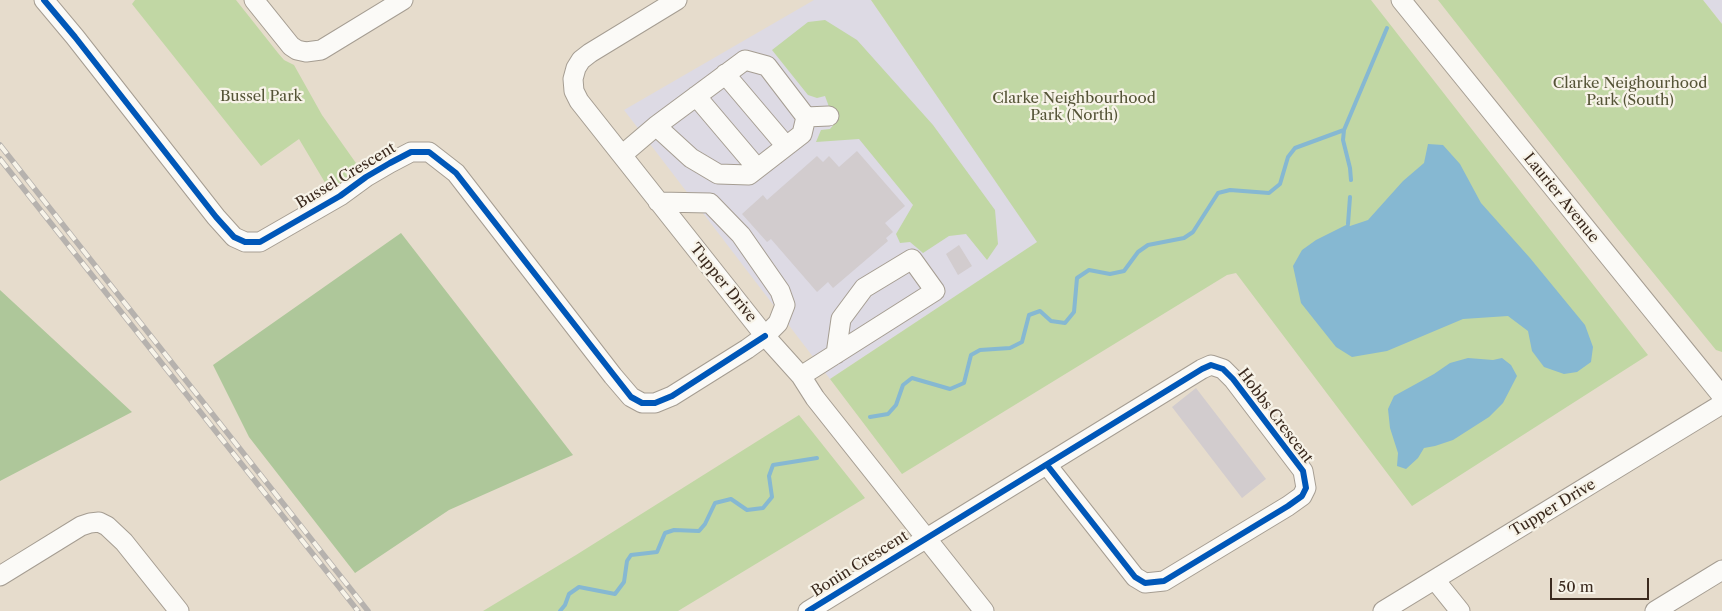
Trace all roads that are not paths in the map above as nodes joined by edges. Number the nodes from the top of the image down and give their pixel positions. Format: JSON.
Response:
{"nodes":[{"id":1,"x":44,"y":0,"type":"edge"},
{"id":2,"x":254,"y":0,"type":"edge"},
{"id":3,"x":403,"y":0,"type":"edge"},
{"id":4,"x":677,"y":0,"type":"edge"},
{"id":5,"x":1400,"y":0,"type":"edge"},
{"id":6,"x":726,"y":74,"type":"junction"},
{"id":7,"x":696,"y":96,"type":"junction"},
{"id":8,"x":806,"y":116,"type":"junction"},
{"id":9,"x":829,"y":116,"type":"dead end"},
{"id":10,"x":656,"y":126,"type":"junction"},
{"id":11,"x":786,"y":146,"type":"junction"},
{"id":12,"x":622,"y":155,"type":"junction"},
{"id":13,"x":758,"y":168,"type":"junction"},
{"id":14,"x":658,"y":202,"type":"junction"},
{"id":15,"x":765,"y":336,"type":"junction"},
{"id":16,"x":836,"y":354,"type":"junction"},
{"id":17,"x":801,"y":376,"type":"junction"},
{"id":18,"x":1722,"y":396,"type":"edge"},
{"id":19,"x":1722,"y":404,"type":"edge"},
{"id":20,"x":1047,"y":465,"type":"junction"},
{"id":21,"x":926,"y":538,"type":"junction"},
{"id":22,"x":1722,"y":570,"type":"edge"},
{"id":23,"x":0,"y":576,"type":"edge"},
{"id":24,"x":1435,"y":580,"type":"junction"},
{"id":25,"x":179,"y":611,"type":"edge"},
{"id":26,"x":808,"y":611,"type":"edge"},
{"id":27,"x":984,"y":611,"type":"edge"},
{"id":28,"x":1383,"y":611,"type":"edge"},
{"id":29,"x":1460,"y":611,"type":"edge"},
{"id":30,"x":1654,"y":611,"type":"edge"}],
"edges":[{"from":1,"to":15,"type":"street","name":"Bussel Crescent"},
{"from":2,"to":3,"type":"street"},
{"from":4,"to":12,"type":"street","name":"Tupper Drive"},
{"from":5,"to":18,"type":"street","name":"Laurier Avenue"},
{"from":6,"to":7,"type":"street"},
{"from":6,"to":8,"type":"street"},
{"from":6,"to":11,"type":"street"},
{"from":7,"to":10,"type":"street"},
{"from":7,"to":13,"type":"street"},
{"from":8,"to":9,"type":"street"},
{"from":8,"to":11,"type":"street"},
{"from":10,"to":12,"type":"street"},
{"from":10,"to":13,"type":"street"},
{"from":11,"to":13,"type":"street"},
{"from":12,"to":14,"type":"street","name":"Tupper Drive"},
{"from":14,"to":15,"type":"street","name":"Tupper Drive"},
{"from":14,"to":15,"type":"street","name":"Bussel Crescent"},
{"from":15,"to":17,"type":"street","name":"Tupper Drive"},
{"from":16,"to":16,"type":"street"},
{"from":16,"to":17,"type":"street"},
{"from":17,"to":21,"type":"street","name":"Tupper Drive"},
{"from":19,"to":24,"type":"street","name":"Tupper Drive"},
{"from":20,"to":20,"type":"street","name":"Hobbs Crescent"},
{"from":20,"to":21,"type":"street","name":"Hobbs Crescent"},
{"from":21,"to":26,"type":"street","name":"Bonin Crescent"},
{"from":21,"to":27,"type":"street","name":"Tupper Drive"},
{"from":22,"to":30,"type":"street"},
{"from":23,"to":25,"type":"street"},
{"from":24,"to":28,"type":"street","name":"Tupper Drive"},
{"from":24,"to":29,"type":"street"}]}
